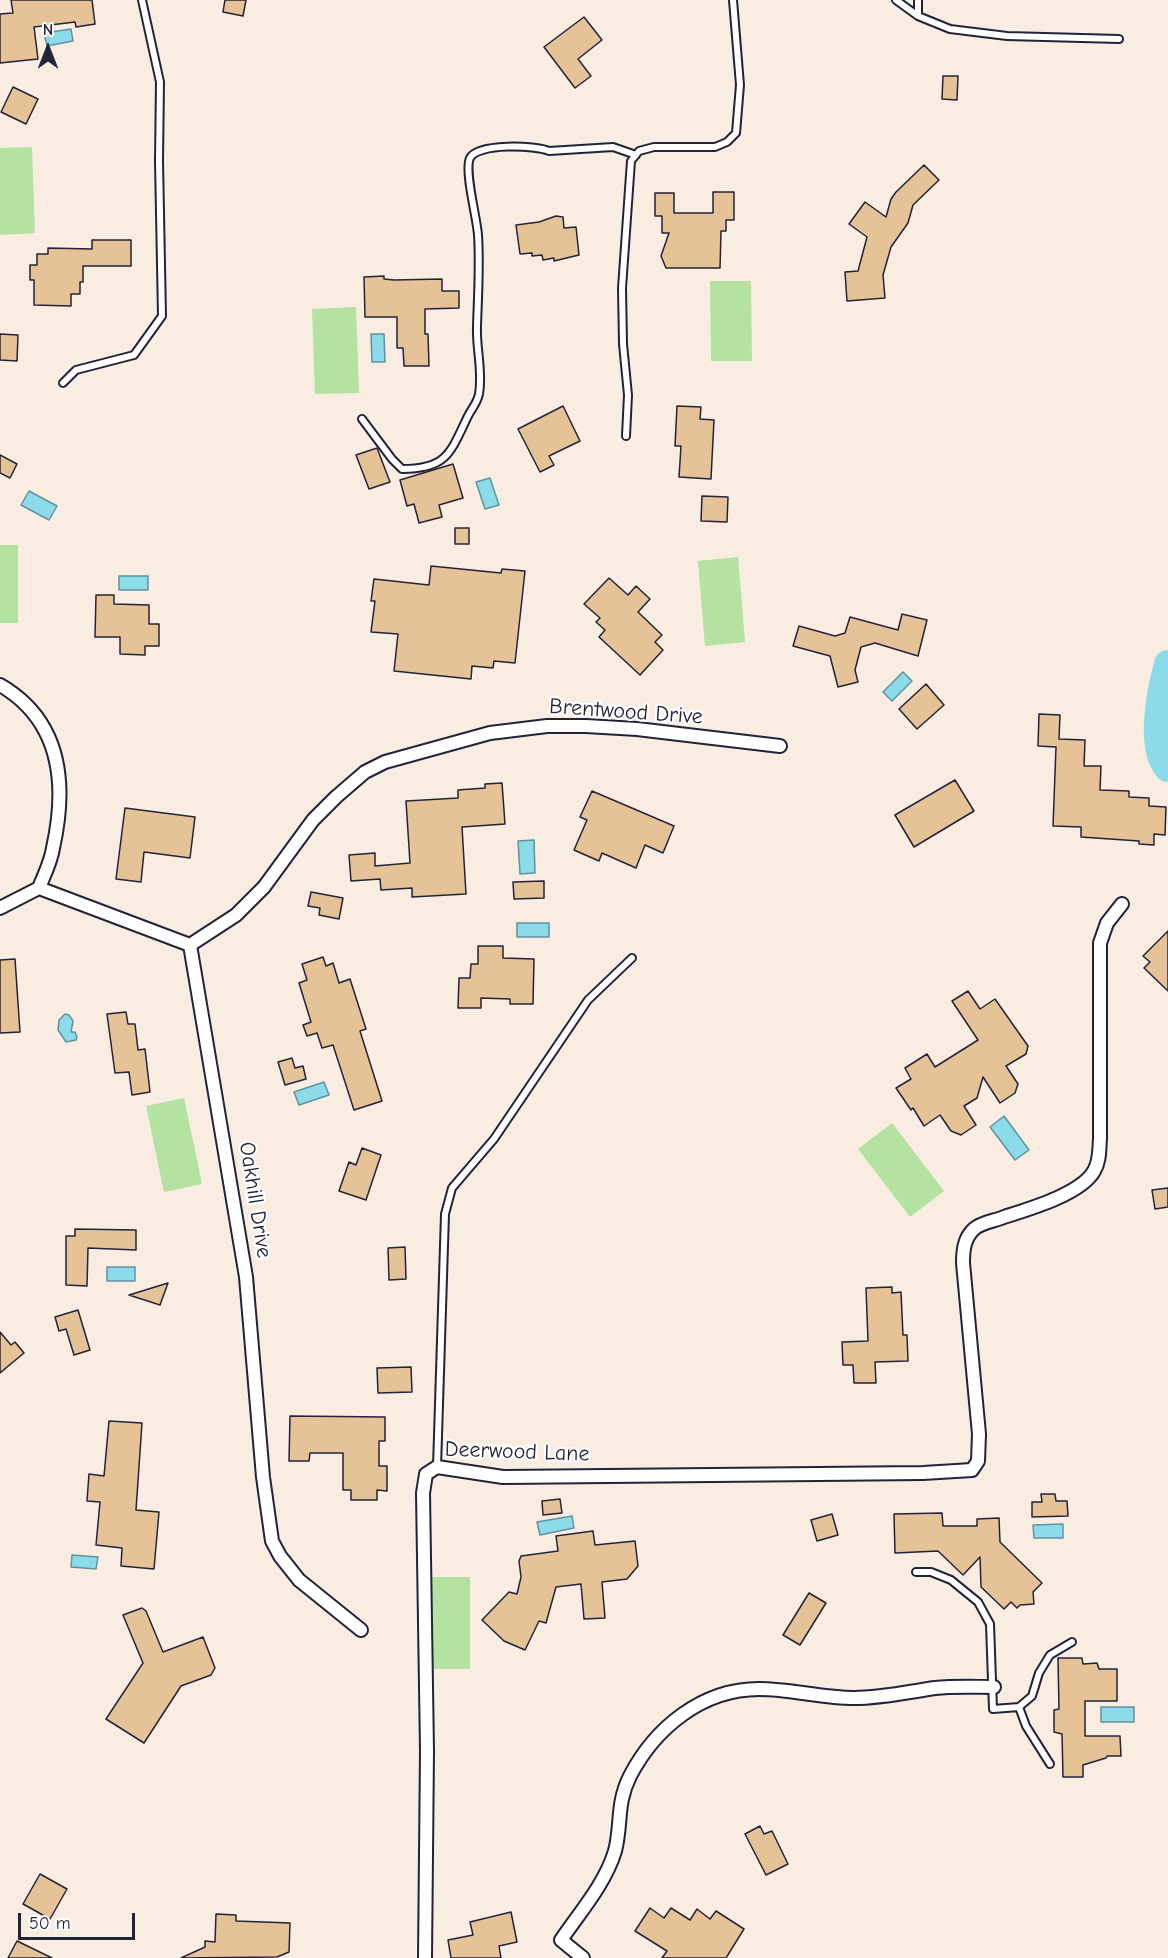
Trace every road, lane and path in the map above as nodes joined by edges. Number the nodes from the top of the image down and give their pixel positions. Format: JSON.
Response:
{"nodes":[{"id":1,"x":142,"y":0,"type":"edge"},
{"id":2,"x":733,"y":0,"type":"edge"},
{"id":3,"x":896,"y":0,"type":"edge"},
{"id":4,"x":918,"y":0,"type":"edge"},
{"id":5,"x":918,"y":16,"type":"junction"},
{"id":6,"x":1119,"y":39,"type":"dead end"},
{"id":7,"x":636,"y":155,"type":"junction"},
{"id":8,"x":63,"y":383,"type":"dead end"},
{"id":9,"x":362,"y":419,"type":"dead end"},
{"id":10,"x":626,"y":436,"type":"dead end"},
{"id":11,"x":0,"y":685,"type":"edge"},
{"id":12,"x":780,"y":746,"type":"dead end"},
{"id":13,"x":39,"y":888,"type":"junction"},
{"id":14,"x":1122,"y":904,"type":"dead end"},
{"id":15,"x":0,"y":908,"type":"edge"},
{"id":16,"x":190,"y":945,"type":"junction"},
{"id":17,"x":632,"y":958,"type":"dead end"},
{"id":18,"x":437,"y":1467,"type":"junction"},
{"id":19,"x":916,"y":1572,"type":"dead end"},
{"id":20,"x":361,"y":1630,"type":"dead end"},
{"id":21,"x":1072,"y":1642,"type":"dead end"},
{"id":22,"x":994,"y":1687,"type":"junction"},
{"id":23,"x":1019,"y":1707,"type":"junction"},
{"id":24,"x":1050,"y":1764,"type":"dead end"},
{"id":25,"x":425,"y":1958,"type":"edge"},
{"id":26,"x":583,"y":1958,"type":"edge"}],
"edges":[{"from":1,"to":8,"type":"lane"},
{"from":2,"to":7,"type":"lane"},
{"from":3,"to":5,"type":"lane"},
{"from":4,"to":5,"type":"lane"},
{"from":5,"to":6,"type":"lane"},
{"from":7,"to":9,"type":"lane"},
{"from":7,"to":10,"type":"lane"},
{"from":11,"to":13,"type":"street"},
{"from":12,"to":16,"type":"street","name":"Brentwood Drive"},
{"from":13,"to":15,"type":"street"},
{"from":13,"to":16,"type":"street"},
{"from":14,"to":18,"type":"street","name":"Deerwood Lane"},
{"from":16,"to":20,"type":"street","name":"Oakhill Drive"},
{"from":17,"to":18,"type":"lane"},
{"from":18,"to":25,"type":"street","name":"Deerwood Lane"},
{"from":19,"to":22,"type":"lane"},
{"from":21,"to":23,"type":"lane"},
{"from":22,"to":23,"type":"lane"},
{"from":22,"to":26,"type":"street"},
{"from":23,"to":24,"type":"lane"}]}
